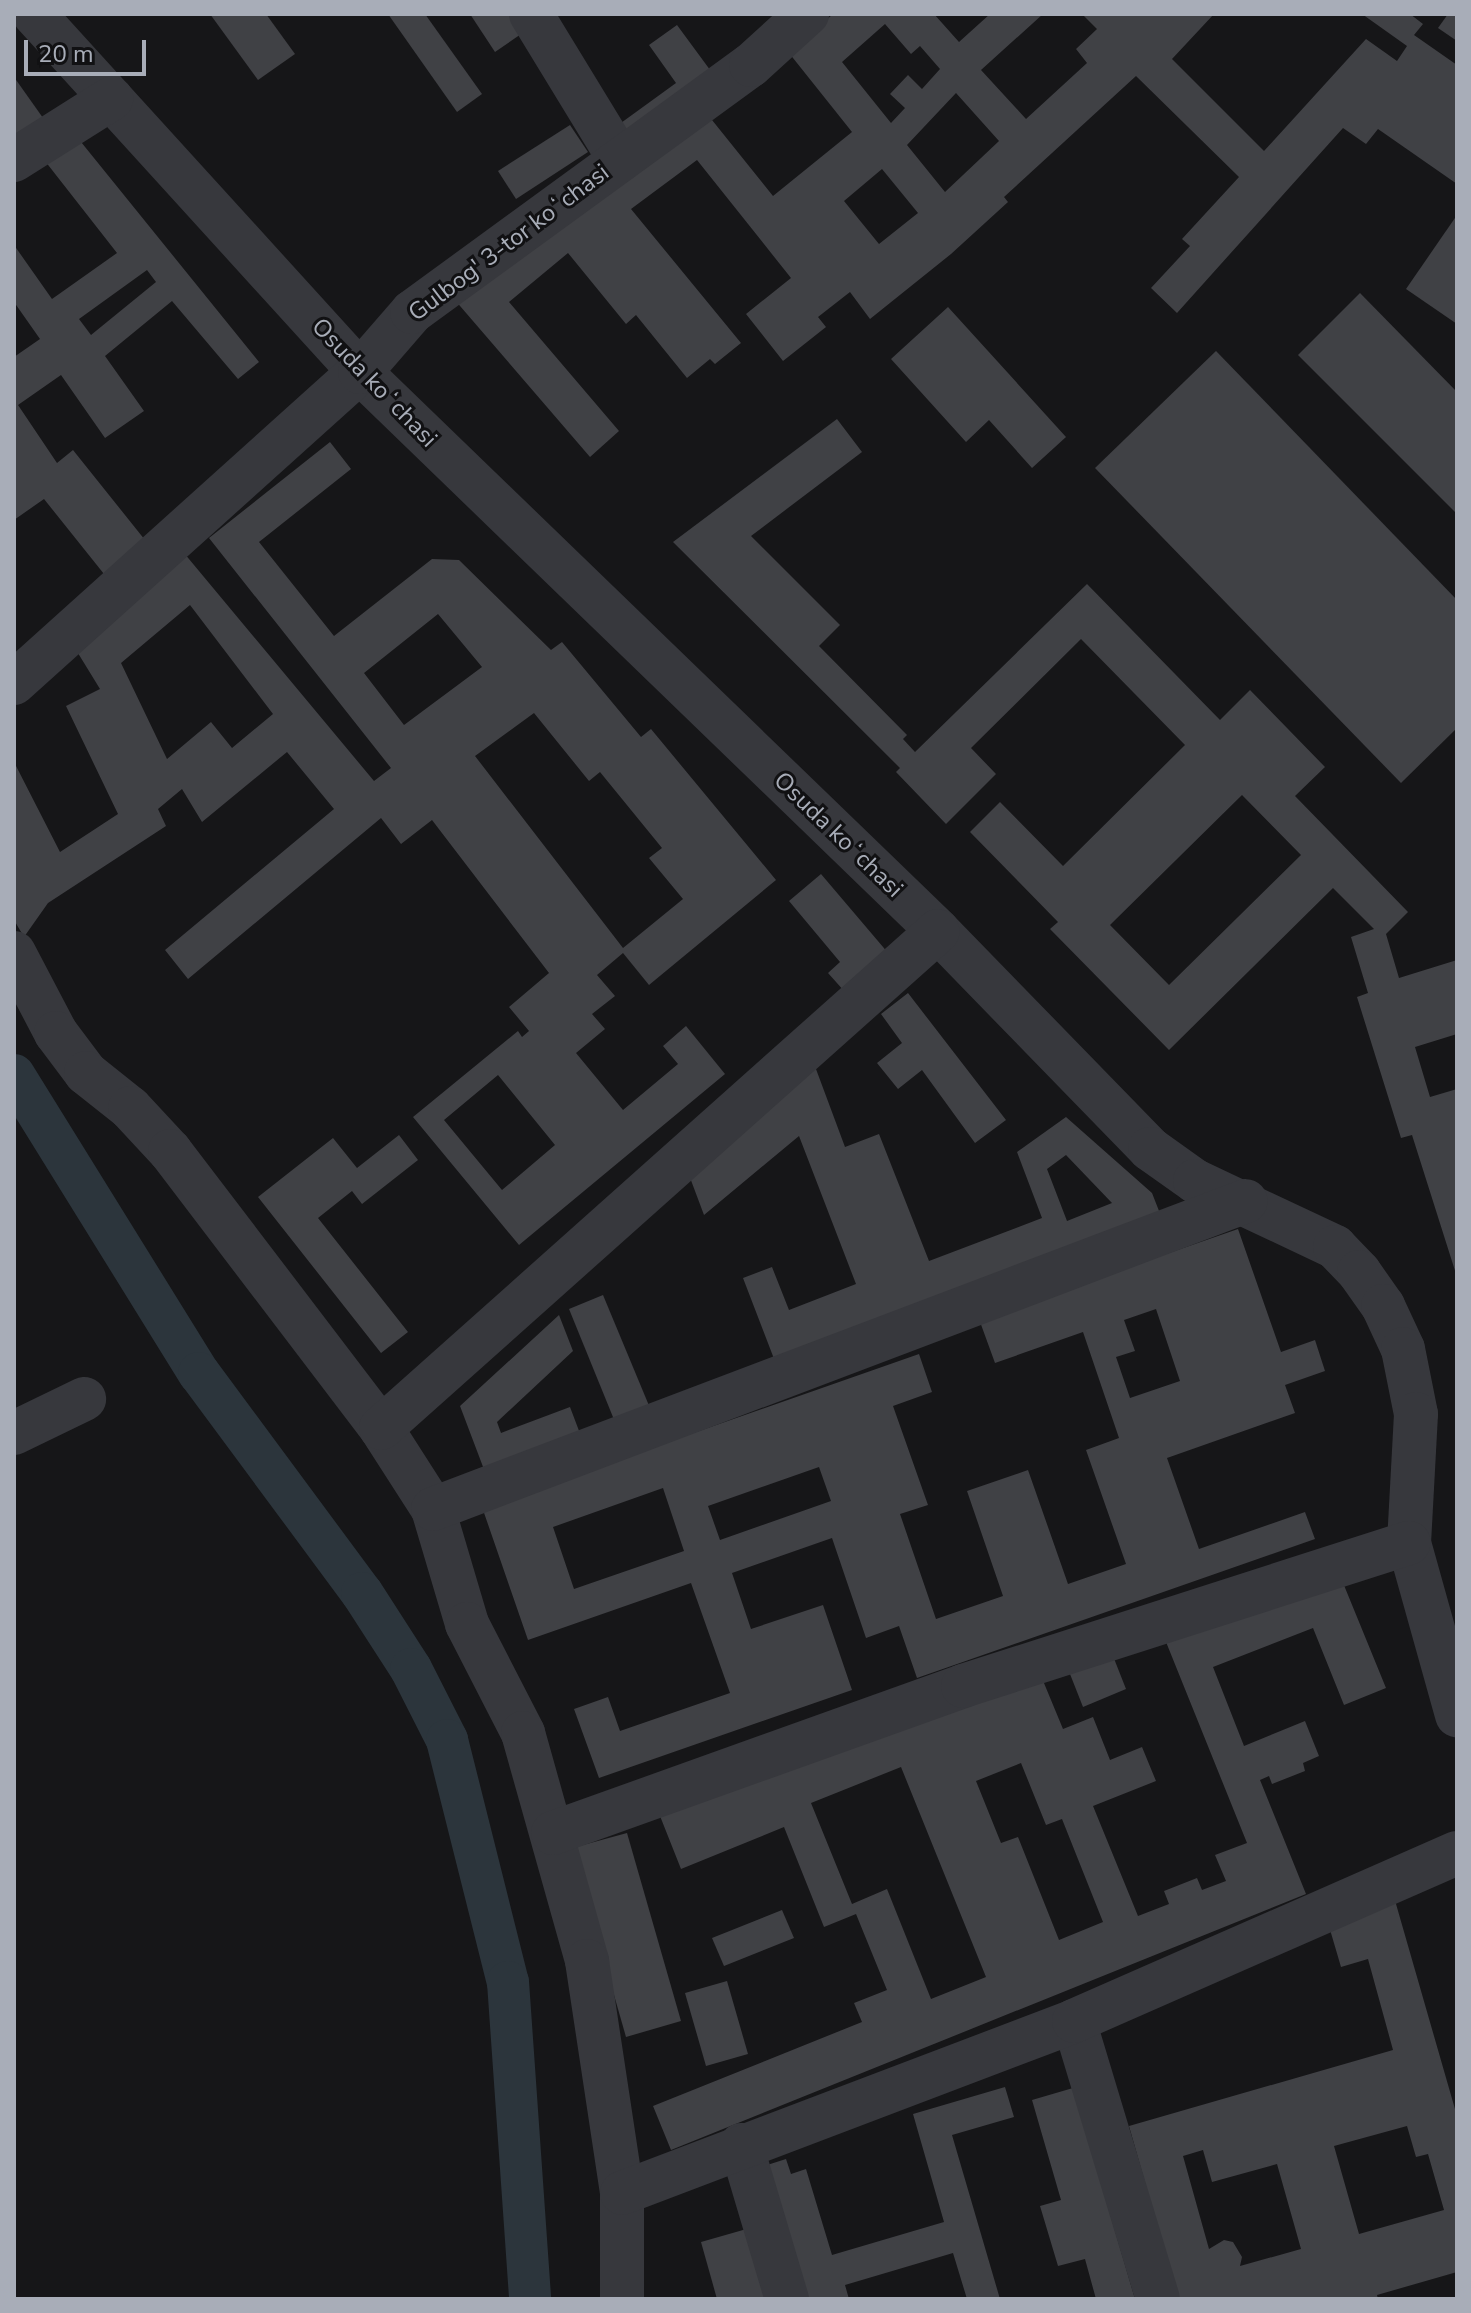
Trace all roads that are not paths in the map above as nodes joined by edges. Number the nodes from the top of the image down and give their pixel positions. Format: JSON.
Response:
{"nodes":[{"id":1,"x":34,"y":14,"type":"edge"},
{"id":2,"x":531,"y":14,"type":"edge"},
{"id":3,"x":807,"y":14,"type":"edge"},
{"id":4,"x":111,"y":99,"type":"junction"},
{"id":5,"x":14,"y":160,"type":"edge"},
{"id":6,"x":620,"y":160,"type":"junction"},
{"id":7,"x":360,"y":372,"type":"junction"},
{"id":8,"x":14,"y":683,"type":"edge"},
{"id":9,"x":938,"y":931,"type":"junction"},
{"id":10,"x":14,"y":953,"type":"edge"},
{"id":11,"x":1246,"y":1201,"type":"junction"},
{"id":12,"x":84,"y":1399,"type":"dead end"},
{"id":13,"x":381,"y":1428,"type":"junction"},
{"id":14,"x":14,"y":1433,"type":"edge"},
{"id":15,"x":433,"y":1509,"type":"junction"},
{"id":16,"x":1409,"y":1543,"type":"junction"},
{"id":17,"x":1457,"y":1715,"type":"edge"},
{"id":18,"x":553,"y":1833,"type":"junction"},
{"id":19,"x":1457,"y":1853,"type":"edge"},
{"id":20,"x":1074,"y":2021,"type":"junction"},
{"id":21,"x":741,"y":2145,"type":"junction"},
{"id":22,"x":622,"y":2193,"type":"junction"},
{"id":23,"x":622,"y":2299,"type":"edge"},
{"id":24,"x":787,"y":2299,"type":"edge"},
{"id":25,"x":1158,"y":2299,"type":"edge"}],
"edges":[{"from":1,"to":4,"type":"street","name":"Osuda koʻchasi"},
{"from":2,"to":6,"type":"street"},
{"from":3,"to":6,"type":"street","name":"Gulbog' 3-tor koʻchasi"},
{"from":4,"to":5,"type":"street"},
{"from":4,"to":7,"type":"street","name":"Osuda koʻchasi"},
{"from":6,"to":7,"type":"street","name":"Gulbog' 3-tor koʻchasi"},
{"from":7,"to":8,"type":"street","name":"Gulbog' 3-tor koʻchasi"},
{"from":7,"to":9,"type":"street","name":"Osuda koʻchasi"},
{"from":9,"to":11,"type":"street","name":"Osuda koʻchasi"},
{"from":9,"to":13,"type":"street"},
{"from":10,"to":13,"type":"street"},
{"from":11,"to":15,"type":"street"},
{"from":11,"to":16,"type":"street","name":"Osuda koʻchasi"},
{"from":12,"to":14,"type":"street"},
{"from":13,"to":15,"type":"street"},
{"from":15,"to":18,"type":"street"},
{"from":16,"to":17,"type":"street","name":"Osuda koʻchasi"},
{"from":16,"to":18,"type":"street"},
{"from":18,"to":22,"type":"street"},
{"from":19,"to":20,"type":"street"},
{"from":20,"to":21,"type":"street"},
{"from":20,"to":25,"type":"street"},
{"from":21,"to":22,"type":"street"},
{"from":21,"to":24,"type":"street"},
{"from":22,"to":23,"type":"street"}]}
